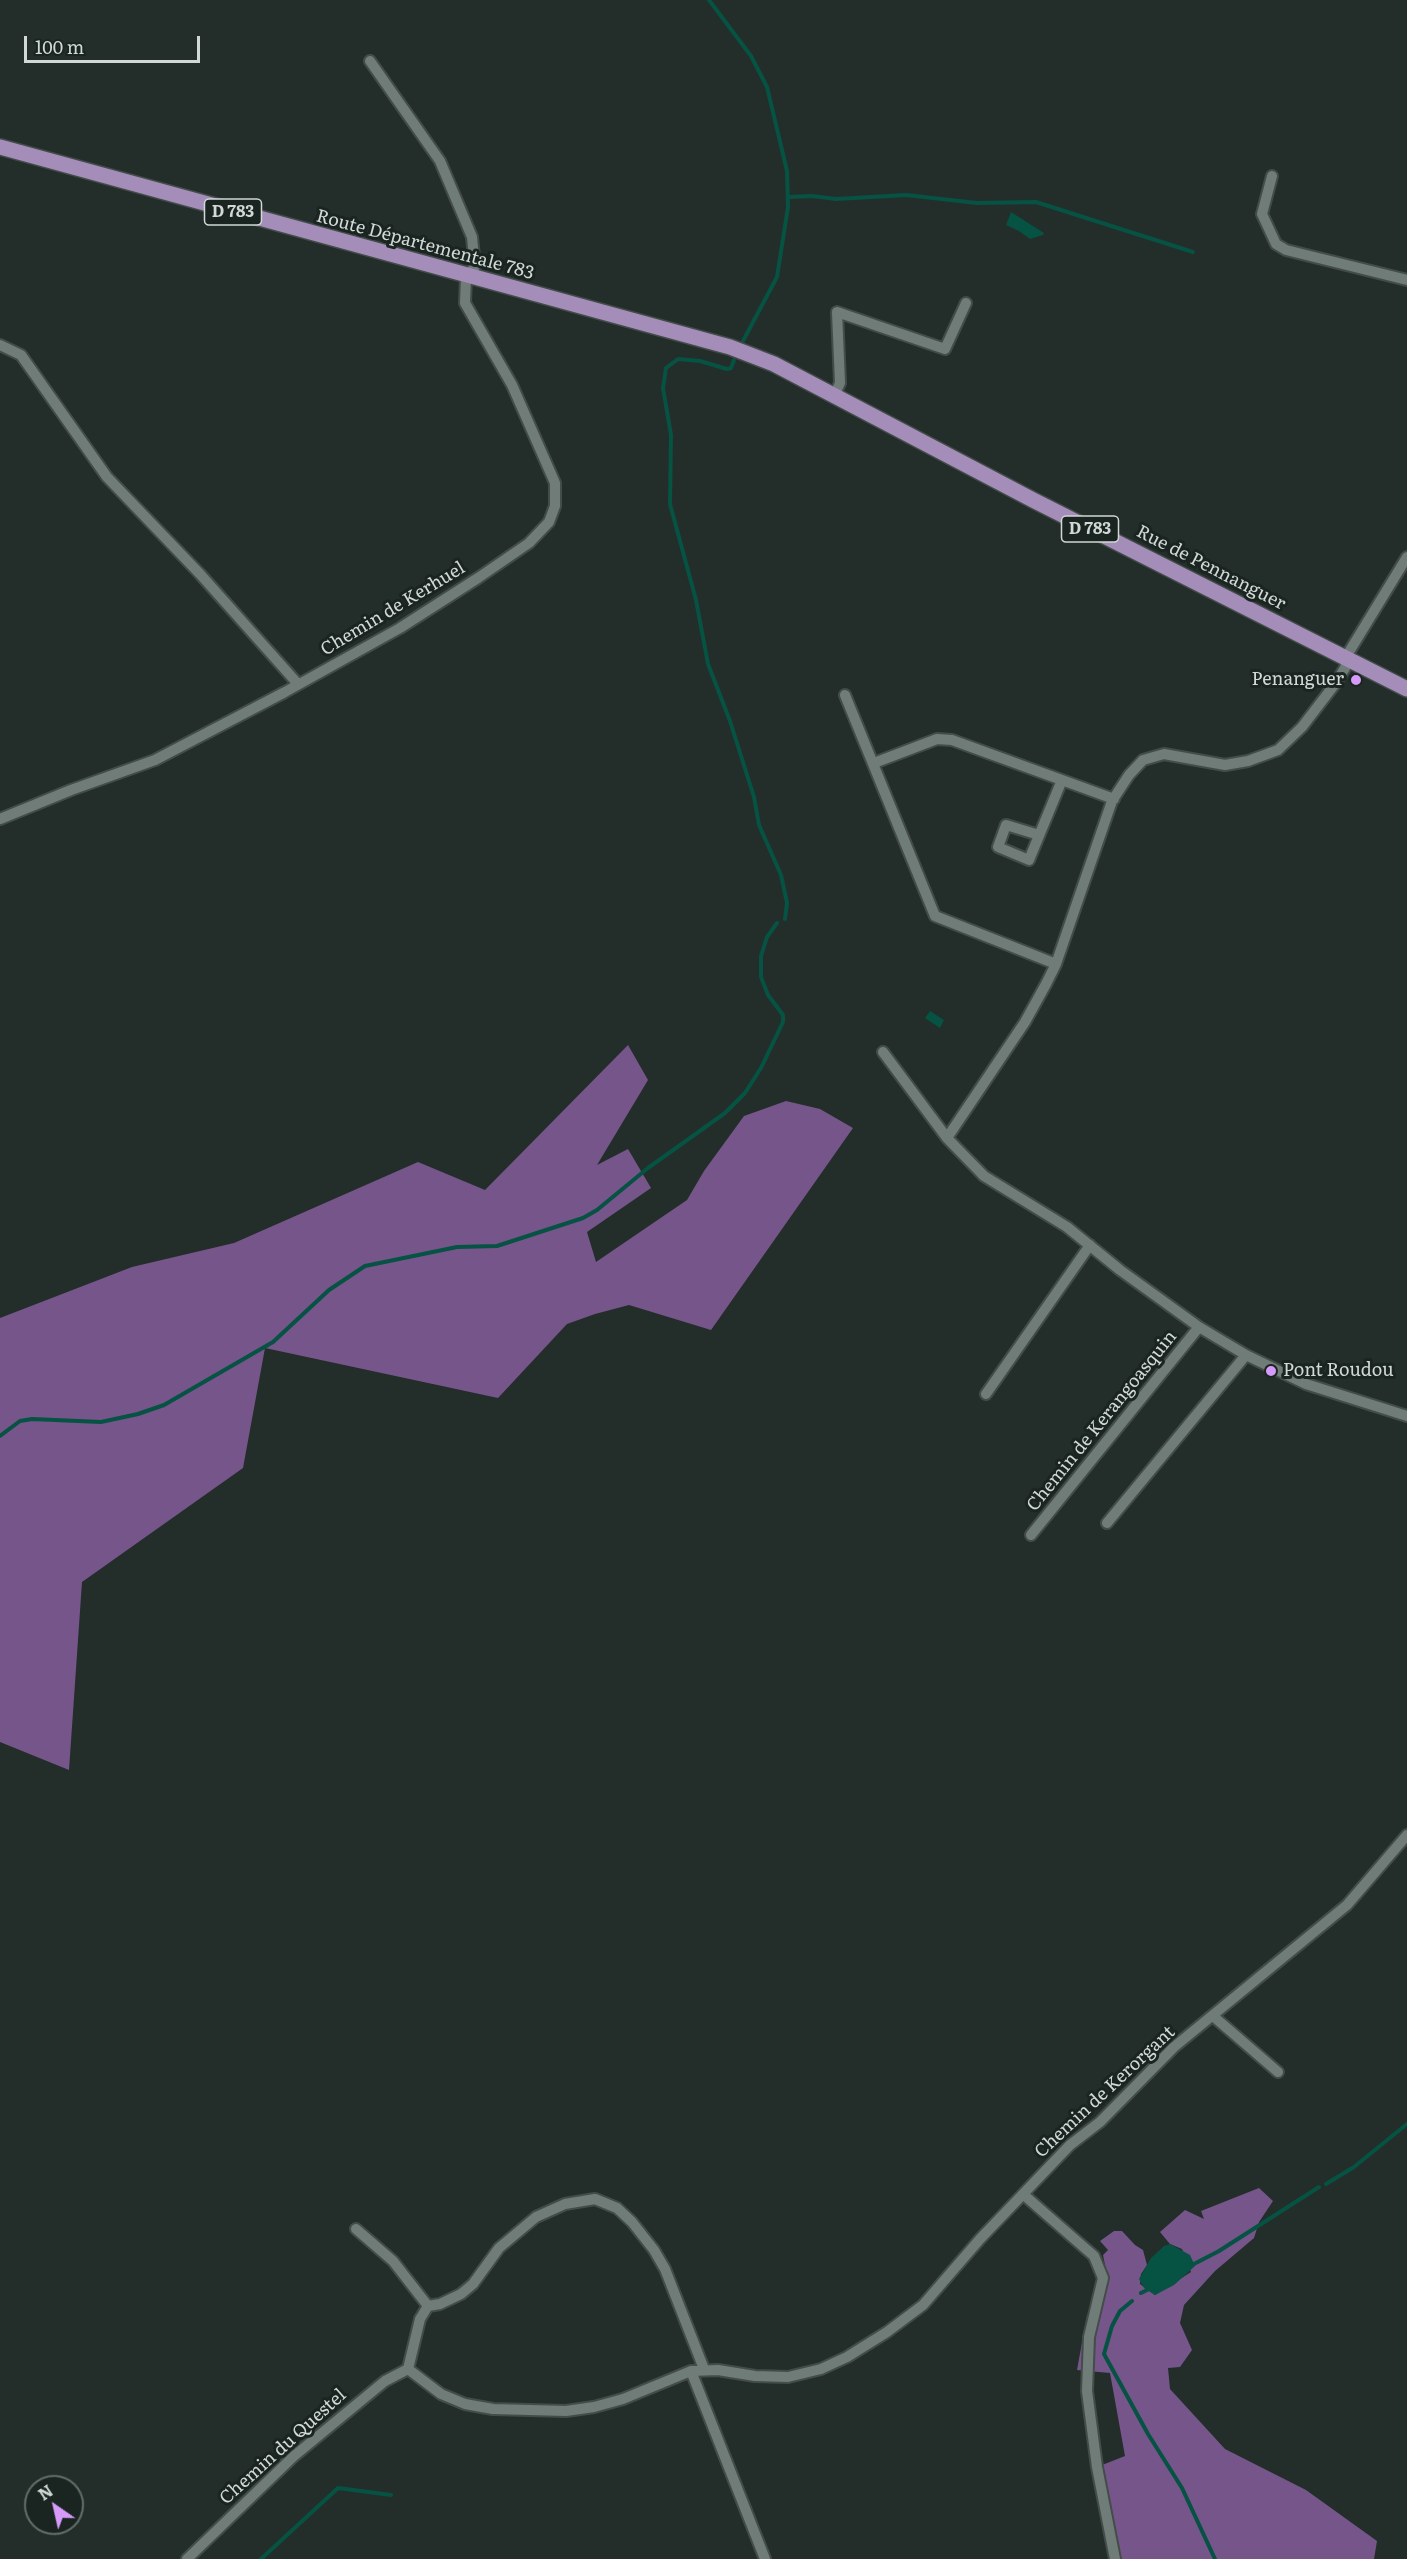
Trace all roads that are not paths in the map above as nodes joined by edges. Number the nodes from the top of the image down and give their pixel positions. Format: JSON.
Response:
{"nodes":[{"id":1,"x":370,"y":61,"type":"dead end"},
{"id":2,"x":0,"y":147,"type":"edge"},
{"id":3,"x":1272,"y":176,"type":"dead end"},
{"id":4,"x":466,"y":277,"type":"junction"},
{"id":5,"x":1407,"y":280,"type":"edge"},
{"id":6,"x":966,"y":303,"type":"dead end"},
{"id":7,"x":0,"y":345,"type":"edge"},
{"id":8,"x":835,"y":394,"type":"junction"},
{"id":9,"x":1407,"y":557,"type":"edge"},
{"id":10,"x":1347,"y":659,"type":"junction"},
{"id":11,"x":298,"y":684,"type":"junction"},
{"id":12,"x":1407,"y":689,"type":"edge"},
{"id":13,"x":845,"y":695,"type":"dead end"},
{"id":14,"x":874,"y":763,"type":"junction"},
{"id":15,"x":1062,"y":780,"type":"junction"},
{"id":16,"x":1113,"y":799,"type":"junction"},
{"id":17,"x":0,"y":819,"type":"edge"},
{"id":18,"x":1039,"y":836,"type":"dead end"},
{"id":19,"x":1056,"y":964,"type":"junction"},
{"id":20,"x":883,"y":1052,"type":"dead end"},
{"id":21,"x":947,"y":1138,"type":"junction"},
{"id":22,"x":1090,"y":1245,"type":"junction"},
{"id":23,"x":1199,"y":1327,"type":"junction"},
{"id":24,"x":1246,"y":1355,"type":"junction"},
{"id":25,"x":986,"y":1394,"type":"dead end"},
{"id":26,"x":1407,"y":1416,"type":"edge"},
{"id":27,"x":1107,"y":1523,"type":"dead end"},
{"id":28,"x":1031,"y":1535,"type":"dead end"},
{"id":29,"x":1407,"y":1835,"type":"edge"},
{"id":30,"x":1213,"y":2016,"type":"junction"},
{"id":31,"x":1278,"y":2072,"type":"dead end"},
{"id":32,"x":1085,"y":2122,"type":"dead end"},
{"id":33,"x":1080,"y":2136,"type":"junction"},
{"id":34,"x":1023,"y":2195,"type":"junction"},
{"id":35,"x":356,"y":2229,"type":"dead end"},
{"id":36,"x":428,"y":2306,"type":"junction"},
{"id":37,"x":408,"y":2369,"type":"junction"},
{"id":38,"x":704,"y":2369,"type":"junction"},
{"id":39,"x":691,"y":2371,"type":"junction"},
{"id":40,"x":187,"y":2559,"type":"edge"},
{"id":41,"x":765,"y":2559,"type":"edge"},
{"id":42,"x":1115,"y":2559,"type":"edge"}],
"edges":[{"from":1,"to":4,"type":"street","name":"Chemin de Kerhuel"},
{"from":2,"to":4,"type":"main road","name":"Route Départementale 783","number":"D 783"},
{"from":3,"to":5,"type":"street"},
{"from":4,"to":8,"type":"main road","name":"Route Départementale 783","number":"D 783"},
{"from":4,"to":11,"type":"street","name":"Chemin de Kerhuel"},
{"from":6,"to":8,"type":"street"},
{"from":7,"to":11,"type":"street"},
{"from":8,"to":10,"type":"main road","name":"Rue de Pennanguer","number":"D 783"},
{"from":9,"to":10,"type":"street"},
{"from":10,"to":12,"type":"main road","number":"D 783"},
{"from":10,"to":16,"type":"street"},
{"from":11,"to":17,"type":"street","name":"Chemin de Kerhuel"},
{"from":13,"to":14,"type":"street"},
{"from":14,"to":15,"type":"street"},
{"from":14,"to":19,"type":"street"},
{"from":15,"to":16,"type":"street"},
{"from":15,"to":18,"type":"street"},
{"from":16,"to":19,"type":"street"},
{"from":19,"to":21,"type":"street"},
{"from":20,"to":21,"type":"street","name":"Chemin de Kerangoasquin"},
{"from":21,"to":22,"type":"street","name":"Chemin de Kerangoasquin"},
{"from":22,"to":23,"type":"street","name":"Chemin de Kerangoasquin"},
{"from":22,"to":25,"type":"street"},
{"from":23,"to":24,"type":"street","name":"Chemin de Kerangoasquin"},
{"from":23,"to":28,"type":"street","name":"Chemin de Kerangoasquin"},
{"from":24,"to":26,"type":"street","name":"Chemin de Kerangoasquin"},
{"from":24,"to":27,"type":"street"},
{"from":29,"to":30,"type":"street","name":"Chemin de Kerorgant"},
{"from":30,"to":31,"type":"street"},
{"from":30,"to":33,"type":"street","name":"Chemin de Kerorgant"},
{"from":32,"to":33,"type":"street"},
{"from":33,"to":34,"type":"street","name":"Chemin de Kerorgant"},
{"from":34,"to":38,"type":"street"},
{"from":34,"to":42,"type":"street"},
{"from":35,"to":36,"type":"street"},
{"from":36,"to":37,"type":"street"},
{"from":36,"to":38,"type":"street"},
{"from":37,"to":39,"type":"street"},
{"from":37,"to":40,"type":"street","name":"Chemin du Questel"},
{"from":38,"to":39,"type":"street"},
{"from":39,"to":41,"type":"street"}]}
